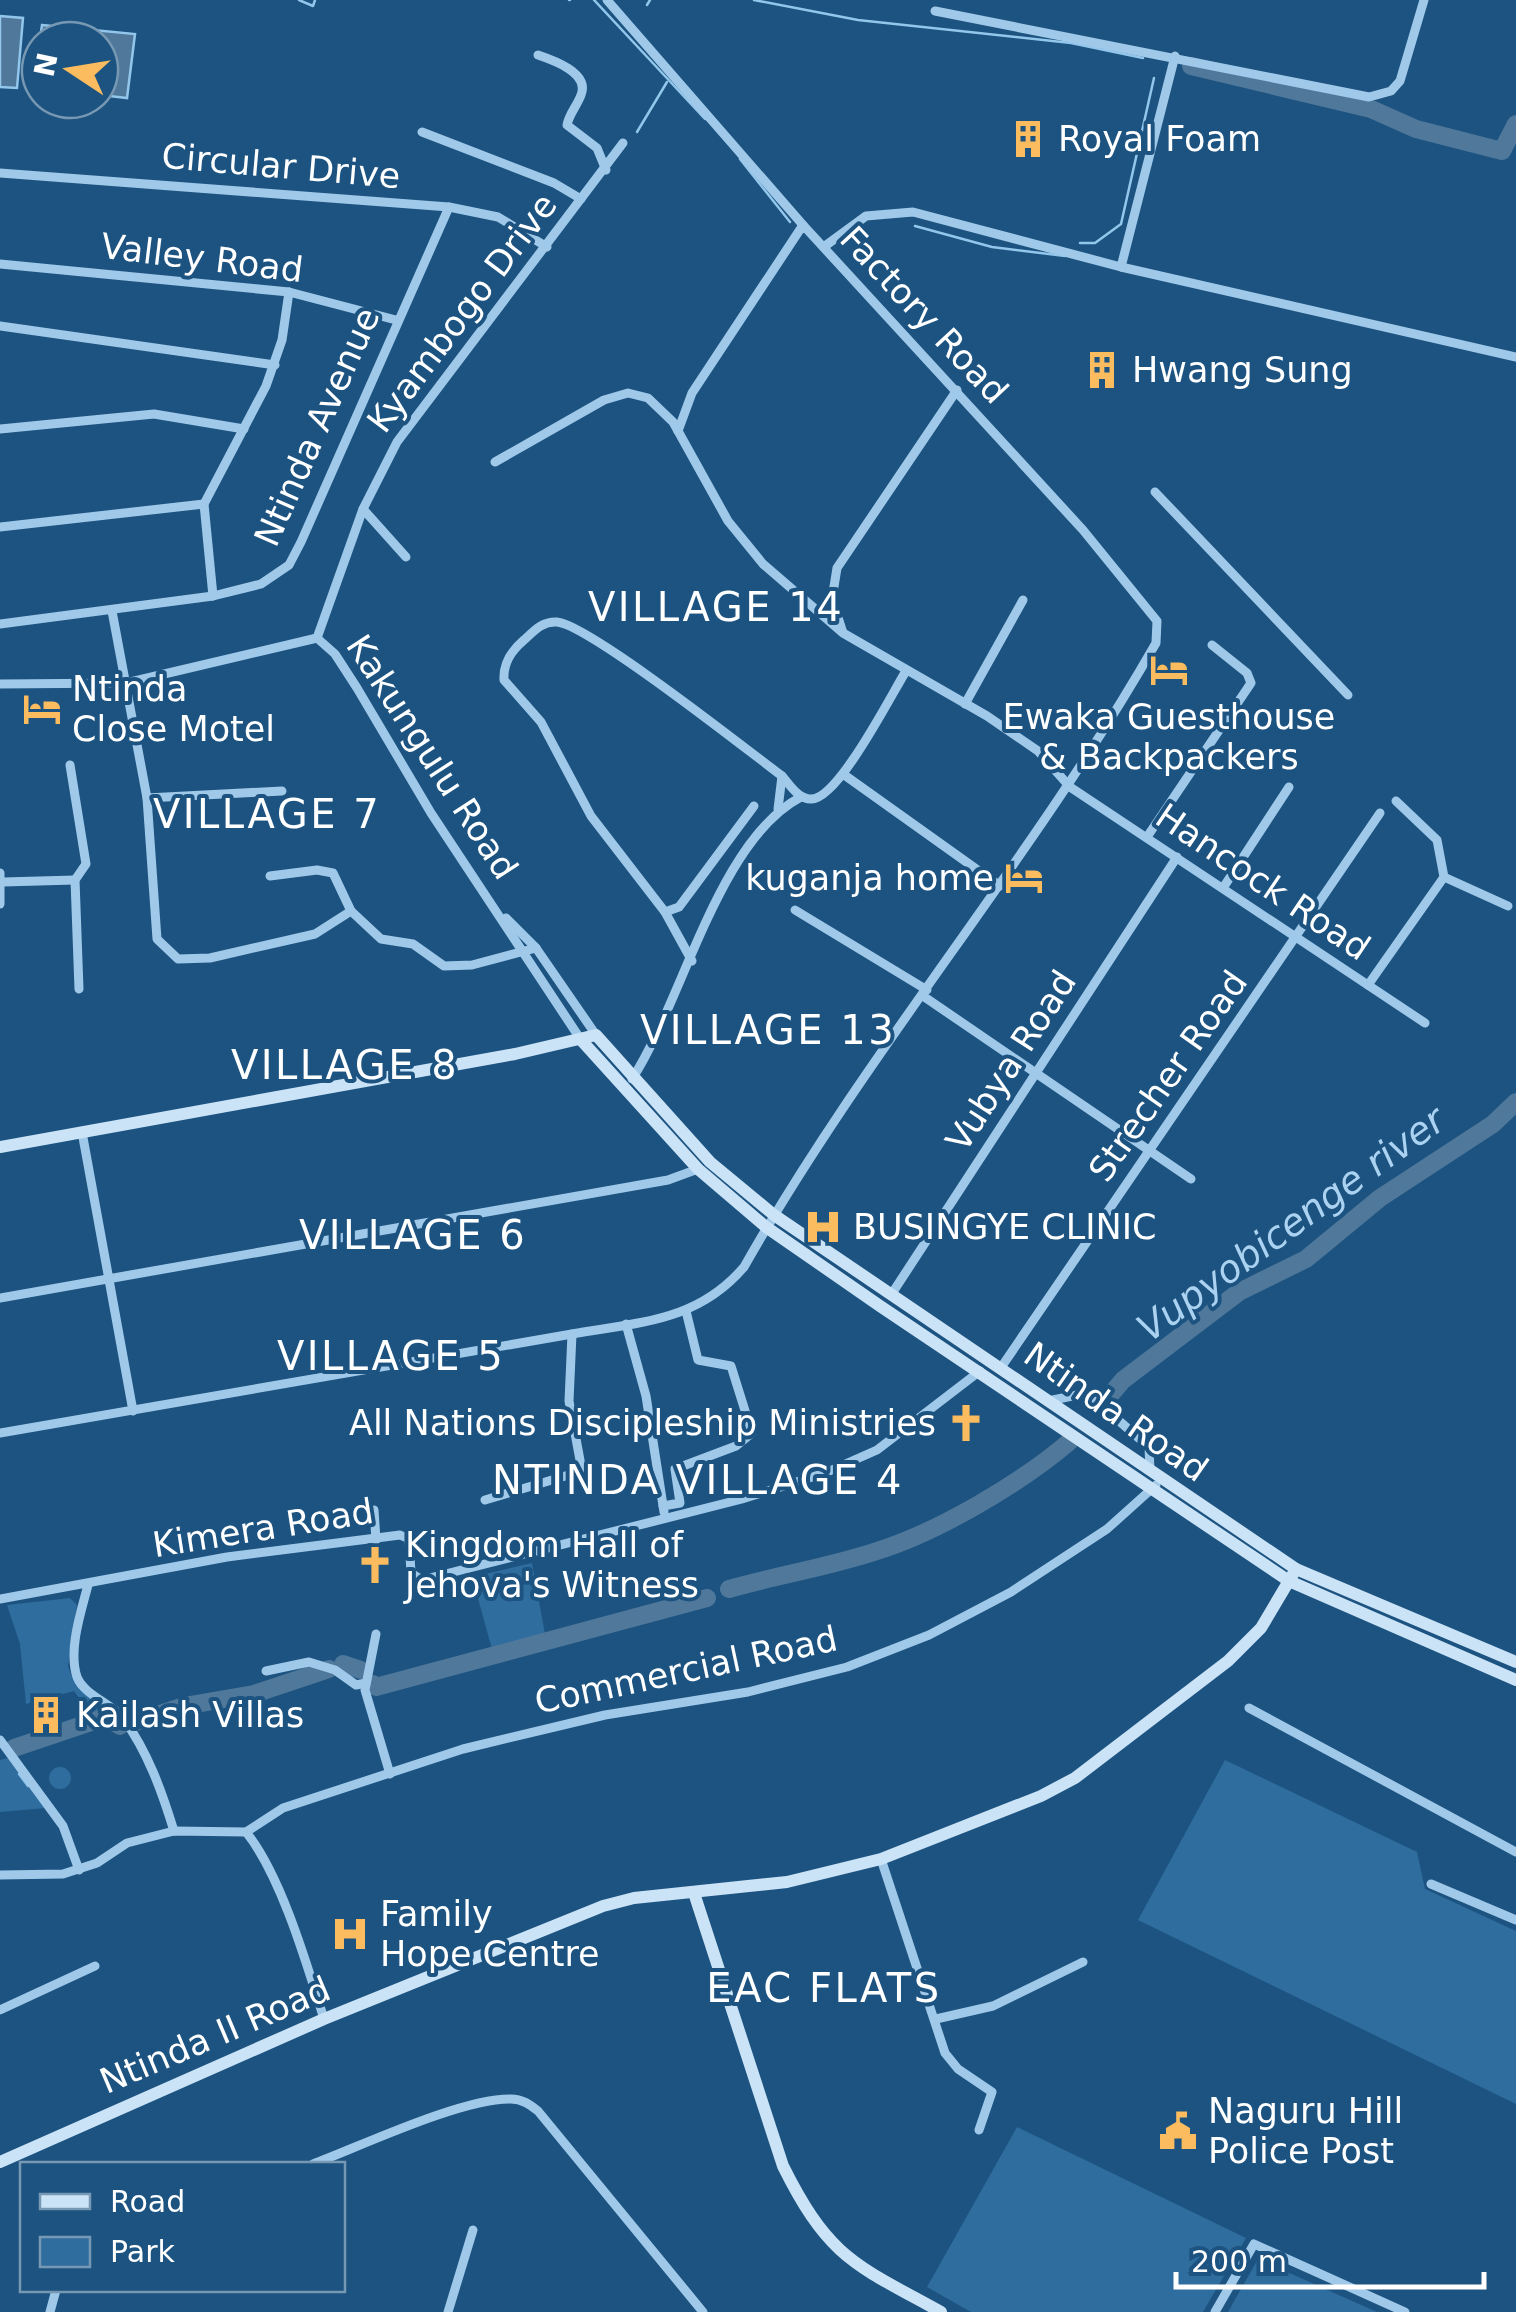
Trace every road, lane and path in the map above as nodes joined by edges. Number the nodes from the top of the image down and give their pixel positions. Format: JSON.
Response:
{"nodes":[{"id":1,"x":608,"y":0,"type":"edge"},
{"id":2,"x":1424,"y":0,"type":"edge"},
{"id":3,"x":935,"y":12,"type":"dead end"},
{"id":4,"x":538,"y":55,"type":"dead end"},
{"id":5,"x":1175,"y":56,"type":"junction"},
{"id":6,"x":422,"y":132,"type":"dead end"},
{"id":7,"x":623,"y":143,"type":"dead end"},
{"id":8,"x":606,"y":170,"type":"junction"},
{"id":9,"x":0,"y":173,"type":"edge"},
{"id":10,"x":581,"y":198,"type":"junction"},
{"id":11,"x":450,"y":207,"type":"junction"},
{"id":12,"x":803,"y":225,"type":"junction"},
{"id":13,"x":547,"y":246,"type":"junction"},
{"id":14,"x":824,"y":246,"type":"junction"},
{"id":15,"x":0,"y":264,"type":"edge"},
{"id":16,"x":1121,"y":267,"type":"junction"},
{"id":17,"x":289,"y":292,"type":"junction"},
{"id":18,"x":396,"y":320,"type":"junction"},
{"id":19,"x":0,"y":326,"type":"edge"},
{"id":20,"x":1516,"y":357,"type":"edge"},
{"id":21,"x":274,"y":364,"type":"junction"},
{"id":22,"x":957,"y":390,"type":"junction"},
{"id":23,"x":0,"y":429,"type":"edge"},
{"id":24,"x":244,"y":429,"type":"junction"},
{"id":25,"x":678,"y":431,"type":"junction"},
{"id":26,"x":494,"y":462,"type":"dead end"},
{"id":27,"x":1155,"y":492,"type":"dead end"},
{"id":28,"x":204,"y":504,"type":"junction"},
{"id":29,"x":363,"y":509,"type":"junction"},
{"id":30,"x":0,"y":527,"type":"edge"},
{"id":31,"x":406,"y":557,"type":"dead end"},
{"id":32,"x":213,"y":596,"type":"junction"},
{"id":33,"x":1023,"y":600,"type":"dead end"},
{"id":34,"x":112,"y":611,"type":"junction"},
{"id":35,"x":0,"y":624,"type":"edge"},
{"id":36,"x":843,"y":633,"type":"junction"},
{"id":37,"x":317,"y":638,"type":"junction"},
{"id":38,"x":1212,"y":644,"type":"dead end"},
{"id":39,"x":906,"y":671,"type":"junction"},
{"id":40,"x":126,"y":683,"type":"junction"},
{"id":41,"x":0,"y":684,"type":"edge"},
{"id":42,"x":1348,"y":694,"type":"dead end"},
{"id":43,"x":964,"y":704,"type":"junction"},
{"id":44,"x":70,"y":765,"type":"dead end"},
{"id":45,"x":843,"y":774,"type":"junction"},
{"id":46,"x":782,"y":776,"type":"junction"},
{"id":47,"x":1070,"y":787,"type":"junction"},
{"id":48,"x":1289,"y":787,"type":"dead end"},
{"id":49,"x":282,"y":791,"type":"dead end"},
{"id":50,"x":801,"y":797,"type":"junction"},
{"id":51,"x":147,"y":798,"type":"junction"},
{"id":52,"x":1396,"y":802,"type":"dead end"},
{"id":53,"x":754,"y":806,"type":"dead end"},
{"id":54,"x":778,"y":809,"type":"junction"},
{"id":55,"x":1380,"y":813,"type":"dead end"},
{"id":56,"x":1146,"y":837,"type":"junction"},
{"id":57,"x":1177,"y":857,"type":"junction"},
{"id":58,"x":270,"y":876,"type":"dead end"},
{"id":59,"x":1444,"y":876,"type":"junction"},
{"id":60,"x":1,"y":877,"type":"edge"},
{"id":61,"x":75,"y":880,"type":"junction"},
{"id":62,"x":1000,"y":886,"type":"junction"},
{"id":63,"x":1223,"y":888,"type":"junction"},
{"id":64,"x":0,"y":904,"type":"edge"},
{"id":65,"x":1508,"y":906,"type":"dead end"},
{"id":66,"x":497,"y":909,"type":"junction"},
{"id":67,"x":795,"y":910,"type":"dead end"},
{"id":68,"x":351,"y":911,"type":"junction"},
{"id":69,"x":665,"y":912,"type":"junction"},
{"id":70,"x":1297,"y":937,"type":"junction"},
{"id":71,"x":536,"y":948,"type":"junction"},
{"id":72,"x":522,"y":955,"type":"junction"},
{"id":73,"x":692,"y":961,"type":"junction"},
{"id":74,"x":1368,"y":985,"type":"junction"},
{"id":75,"x":78,"y":989,"type":"dead end"},
{"id":76,"x":925,"y":993,"type":"junction"},
{"id":77,"x":1425,"y":1022,"type":"dead end"},
{"id":78,"x":596,"y":1035,"type":"junction"},
{"id":79,"x":582,"y":1042,"type":"junction"},
{"id":80,"x":1035,"y":1072,"type":"junction"},
{"id":81,"x":634,"y":1076,"type":"junction"},
{"id":82,"x":623,"y":1088,"type":"junction"},
{"id":83,"x":82,"y":1132,"type":"junction"},
{"id":84,"x":0,"y":1147,"type":"edge"},
{"id":85,"x":1150,"y":1150,"type":"junction"},
{"id":86,"x":704,"y":1165,"type":"junction"},
{"id":87,"x":1191,"y":1179,"type":"dead end"},
{"id":88,"x":770,"y":1221,"type":"junction"},
{"id":89,"x":112,"y":1280,"type":"junction"},
{"id":90,"x":892,"y":1295,"type":"junction"},
{"id":91,"x":0,"y":1298,"type":"edge"},
{"id":92,"x":686,"y":1311,"type":"junction"},
{"id":93,"x":626,"y":1324,"type":"junction"},
{"id":94,"x":572,"y":1334,"type":"junction"},
{"id":95,"x":995,"y":1365,"type":"junction"},
{"id":96,"x":978,"y":1372,"type":"junction"},
{"id":97,"x":1048,"y":1402,"type":"junction"},
{"id":98,"x":132,"y":1411,"type":"junction"},
{"id":99,"x":0,"y":1433,"type":"edge"},
{"id":100,"x":1150,"y":1471,"type":"junction"},
{"id":101,"x":1157,"y":1484,"type":"junction"},
{"id":102,"x":485,"y":1500,"type":"dead end"},
{"id":103,"x":663,"y":1506,"type":"junction"},
{"id":104,"x":374,"y":1510,"type":"dead end"},
{"id":105,"x":665,"y":1520,"type":"junction"},
{"id":106,"x":376,"y":1540,"type":"junction"},
{"id":107,"x":1292,"y":1575,"type":"junction"},
{"id":108,"x":88,"y":1586,"type":"junction"},
{"id":109,"x":0,"y":1600,"type":"edge"},
{"id":110,"x":376,"y":1634,"type":"dead end"},
{"id":111,"x":1516,"y":1662,"type":"edge"},
{"id":112,"x":266,"y":1671,"type":"dead end"},
{"id":113,"x":1516,"y":1680,"type":"edge"},
{"id":114,"x":366,"y":1684,"type":"junction"},
{"id":115,"x":1249,"y":1708,"type":"dead end"},
{"id":116,"x":0,"y":1740,"type":"edge"},
{"id":117,"x":390,"y":1774,"type":"junction"},
{"id":118,"x":174,"y":1832,"type":"junction"},
{"id":119,"x":246,"y":1832,"type":"junction"},
{"id":120,"x":1516,"y":1852,"type":"edge"},
{"id":121,"x":881,"y":1859,"type":"junction"},
{"id":122,"x":79,"y":1870,"type":"junction"},
{"id":123,"x":0,"y":1875,"type":"edge"},
{"id":124,"x":1431,"y":1884,"type":"dead end"},
{"id":125,"x":694,"y":1892,"type":"junction"},
{"id":126,"x":1516,"y":1920,"type":"edge"},
{"id":127,"x":1083,"y":1962,"type":"dead end"},
{"id":128,"x":96,"y":1966,"type":"dead end"},
{"id":129,"x":0,"y":2010,"type":"edge"},
{"id":130,"x":324,"y":2019,"type":"junction"},
{"id":131,"x":936,"y":2020,"type":"junction"},
{"id":132,"x":979,"y":2130,"type":"dead end"},
{"id":133,"x":0,"y":2162,"type":"edge"},
{"id":134,"x":318,"y":2162,"type":"edge"},
{"id":135,"x":473,"y":2230,"type":"dead end"},
{"id":136,"x":448,"y":2312,"type":"edge"},
{"id":137,"x":704,"y":2312,"type":"edge"},
{"id":138,"x":941,"y":2312,"type":"edge"},
{"id":139,"x":1215,"y":2312,"type":"edge"},
{"id":140,"x":1406,"y":2312,"type":"edge"}],
"edges":[{"from":1,"to":12,"type":"street"},
{"from":2,"to":5,"type":"street"},
{"from":3,"to":5,"type":"street"},
{"from":4,"to":8,"type":"street"},
{"from":5,"to":16,"type":"street"},
{"from":6,"to":10,"type":"street"},
{"from":7,"to":8,"type":"street","name":"Kyambogo Drive"},
{"from":8,"to":10,"type":"street","name":"Kyambogo Drive"},
{"from":9,"to":11,"type":"street","name":"Circular Drive"},
{"from":10,"to":13,"type":"street","name":"Kyambogo Drive"},
{"from":11,"to":13,"type":"street","name":"Circular Drive"},
{"from":11,"to":18,"type":"street","name":"Ntinda Avenue"},
{"from":12,"to":14,"type":"street","name":"Factory Road"},
{"from":12,"to":25,"type":"street","name":"Factory Road"},
{"from":13,"to":29,"type":"street","name":"Kyambogo Drive"},
{"from":14,"to":16,"type":"street"},
{"from":14,"to":22,"type":"street","name":"Factory Road"},
{"from":15,"to":17,"type":"street","name":"Valley Road"},
{"from":16,"to":20,"type":"street"},
{"from":17,"to":18,"type":"street","name":"Valley Road"},
{"from":17,"to":21,"type":"street"},
{"from":18,"to":32,"type":"street","name":"Ntinda Avenue"},
{"from":19,"to":21,"type":"street"},
{"from":21,"to":24,"type":"street"},
{"from":22,"to":36,"type":"street"},
{"from":22,"to":47,"type":"street","name":"Factory Road"},
{"from":23,"to":24,"type":"street"},
{"from":24,"to":28,"type":"street"},
{"from":25,"to":26,"type":"street","name":"Hancock Road"},
{"from":25,"to":36,"type":"street","name":"Hancock Road"},
{"from":27,"to":42,"type":"street"},
{"from":28,"to":30,"type":"street"},
{"from":28,"to":32,"type":"street"},
{"from":29,"to":31,"type":"street"},
{"from":29,"to":37,"type":"street","name":"Kyambogo Drive"},
{"from":32,"to":34,"type":"street","name":"Ntinda Avenue"},
{"from":33,"to":43,"type":"street"},
{"from":34,"to":35,"type":"street","name":"Ntinda Avenue"},
{"from":34,"to":40,"type":"street"},
{"from":36,"to":39,"type":"street","name":"Hancock Road"},
{"from":37,"to":40,"type":"street"},
{"from":37,"to":66,"type":"street","name":"Kakungulu Road"},
{"from":38,"to":56,"type":"street"},
{"from":39,"to":43,"type":"street","name":"Hancock Road"},
{"from":39,"to":45,"type":"street"},
{"from":40,"to":41,"type":"street"},
{"from":40,"to":51,"type":"street"},
{"from":43,"to":47,"type":"street","name":"Hancock Road"},
{"from":44,"to":61,"type":"street"},
{"from":45,"to":50,"type":"street"},
{"from":45,"to":62,"type":"street"},
{"from":46,"to":50,"type":"street"},
{"from":46,"to":54,"type":"street"},
{"from":46,"to":69,"type":"street"},
{"from":47,"to":56,"type":"street","name":"Hancock Road"},
{"from":47,"to":62,"type":"street"},
{"from":48,"to":63,"type":"street"},
{"from":49,"to":51,"type":"street"},
{"from":50,"to":54,"type":"street"},
{"from":51,"to":68,"type":"street"},
{"from":52,"to":59,"type":"street"},
{"from":53,"to":69,"type":"street"},
{"from":54,"to":73,"type":"street"},
{"from":55,"to":70,"type":"street","name":"Strecher Road"},
{"from":56,"to":57,"type":"street","name":"Hancock Road"},
{"from":57,"to":63,"type":"street","name":"Hancock Road"},
{"from":57,"to":80,"type":"street","name":"Vubya Road"},
{"from":58,"to":68,"type":"street"},
{"from":59,"to":65,"type":"street"},
{"from":59,"to":74,"type":"street"},
{"from":60,"to":61,"type":"street"},
{"from":60,"to":64,"type":"street"},
{"from":61,"to":75,"type":"street"},
{"from":62,"to":76,"type":"street"},
{"from":63,"to":70,"type":"street","name":"Hancock Road"},
{"from":66,"to":71,"type":"street","name":"Kakungulu Road"},
{"from":66,"to":72,"type":"street","name":"Kakungulu Road"},
{"from":67,"to":76,"type":"street"},
{"from":68,"to":72,"type":"street"},
{"from":69,"to":73,"type":"street"},
{"from":70,"to":74,"type":"street","name":"Hancock Road"},
{"from":70,"to":85,"type":"street","name":"Strecher Road"},
{"from":71,"to":72,"type":"street"},
{"from":71,"to":78,"type":"street","name":"Kakungulu Road"},
{"from":72,"to":79,"type":"street","name":"Kakungulu Road"},
{"from":73,"to":81,"type":"street"},
{"from":74,"to":77,"type":"street","name":"Hancock Road"},
{"from":76,"to":80,"type":"street"},
{"from":76,"to":88,"type":"street"},
{"from":78,"to":79,"type":"main road"},
{"from":78,"to":81,"type":"main road","name":"Kakungulu Road"},
{"from":79,"to":82,"type":"main road","name":"Kakungulu Road"},
{"from":79,"to":83,"type":"main road"},
{"from":80,"to":85,"type":"street"},
{"from":80,"to":90,"type":"street","name":"Vubya Road"},
{"from":81,"to":82,"type":"street"},
{"from":81,"to":86,"type":"main road","name":"Kakungulu Road"},
{"from":82,"to":86,"type":"main road","name":"Kakungulu Road"},
{"from":83,"to":84,"type":"main road"},
{"from":83,"to":89,"type":"street"},
{"from":85,"to":87,"type":"street"},
{"from":85,"to":95,"type":"street","name":"Strecher Road"},
{"from":86,"to":88,"type":"main road","name":"Ntinda Road"},
{"from":86,"to":89,"type":"street"},
{"from":88,"to":90,"type":"main road","name":"Ntinda Road"},
{"from":88,"to":92,"type":"street"},
{"from":88,"to":96,"type":"main road","name":"Ntinda Road"},
{"from":89,"to":91,"type":"street"},
{"from":89,"to":98,"type":"street"},
{"from":90,"to":95,"type":"main road","name":"Ntinda Road"},
{"from":92,"to":93,"type":"street"},
{"from":92,"to":103,"type":"street"},
{"from":93,"to":94,"type":"street"},
{"from":93,"to":103,"type":"street"},
{"from":94,"to":98,"type":"street"},
{"from":94,"to":102,"type":"street"},
{"from":95,"to":96,"type":"street","name":"Kimera Road"},
{"from":95,"to":97,"type":"main road","name":"Ntinda Road"},
{"from":96,"to":101,"type":"main road","name":"Ntinda Road"},
{"from":96,"to":105,"type":"street","name":"Kimera Road"},
{"from":97,"to":100,"type":"main road","name":"Ntinda Road"},
{"from":97,"to":100,"type":"street"},
{"from":98,"to":99,"type":"street"},
{"from":100,"to":101,"type":"main road","name":"Ntinda Road"},
{"from":101,"to":107,"type":"main road","name":"Ntinda Road"},
{"from":101,"to":117,"type":"street","name":"Commercial Road"},
{"from":103,"to":105,"type":"street"},
{"from":104,"to":106,"type":"street"},
{"from":105,"to":106,"type":"street","name":"Kimera Road"},
{"from":106,"to":108,"type":"street","name":"Kimera Road"},
{"from":107,"to":111,"type":"main road","name":"Ntinda Road"},
{"from":107,"to":113,"type":"main road","name":"Ntinda Road"},
{"from":107,"to":121,"type":"main road","name":"Ntinda II Road"},
{"from":108,"to":109,"type":"street","name":"Kimera Road"},
{"from":108,"to":118,"type":"street"},
{"from":110,"to":114,"type":"street"},
{"from":112,"to":114,"type":"street"},
{"from":114,"to":117,"type":"street"},
{"from":115,"to":120,"type":"street"},
{"from":116,"to":122,"type":"street"},
{"from":117,"to":119,"type":"street","name":"Commercial Road"},
{"from":118,"to":119,"type":"street"},
{"from":118,"to":122,"type":"street"},
{"from":119,"to":130,"type":"street"},
{"from":121,"to":125,"type":"main road","name":"Ntinda II Road"},
{"from":121,"to":131,"type":"street"},
{"from":122,"to":123,"type":"street"},
{"from":124,"to":126,"type":"street"},
{"from":125,"to":130,"type":"main road","name":"Ntinda II Road"},
{"from":125,"to":138,"type":"main road"},
{"from":127,"to":131,"type":"street"},
{"from":128,"to":129,"type":"street"},
{"from":130,"to":133,"type":"main road","name":"Ntinda II Road"},
{"from":131,"to":132,"type":"street"},
{"from":134,"to":137,"type":"street"},
{"from":135,"to":136,"type":"street"},
{"from":139,"to":140,"type":"street"}]}
